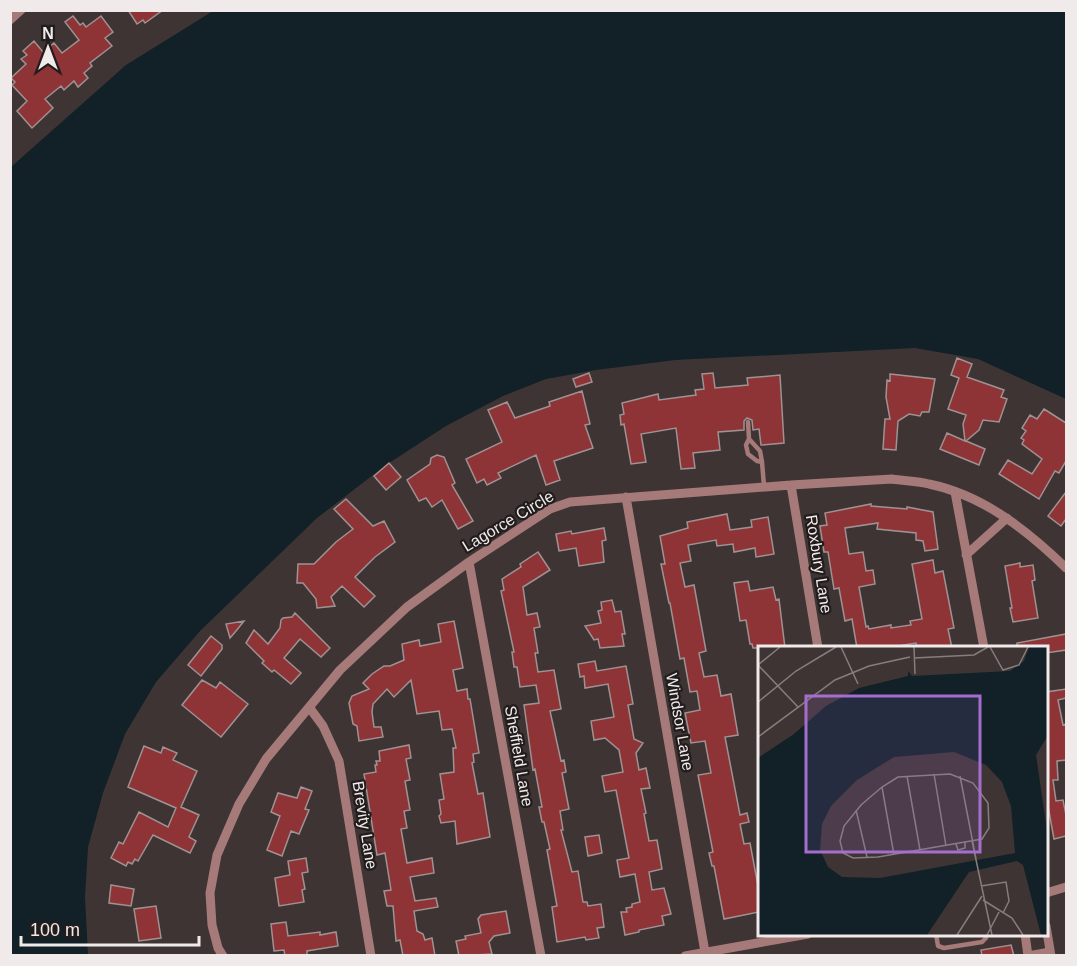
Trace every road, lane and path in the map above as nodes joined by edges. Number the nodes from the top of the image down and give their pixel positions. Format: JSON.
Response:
{"nodes":[{"id":1,"x":21,"y":10,"type":"edge"},
{"id":2,"x":10,"y":20,"type":"edge"},
{"id":3,"x":748,"y":422,"type":"dead end"},
{"id":4,"x":749,"y":439,"type":"junction"},
{"id":5,"x":762,"y":462,"type":"junction"},
{"id":6,"x":791,"y":484,"type":"junction"},
{"id":7,"x":764,"y":486,"type":"junction"},
{"id":8,"x":955,"y":492,"type":"junction"},
{"id":9,"x":626,"y":497,"type":"junction"},
{"id":10,"x":1007,"y":518,"type":"junction"},
{"id":11,"x":966,"y":555,"type":"junction"},
{"id":12,"x":469,"y":562,"type":"junction"},
{"id":13,"x":1066,"y":568,"type":"edge"},
{"id":14,"x":818,"y":646,"type":"edge"},
{"id":15,"x":984,"y":646,"type":"edge"},
{"id":16,"x":309,"y":707,"type":"junction"},
{"id":17,"x":1066,"y":887,"type":"edge"},
{"id":18,"x":1047,"y":892,"type":"edge"},
{"id":19,"x":1047,"y":933,"type":"edge"},
{"id":20,"x":797,"y":936,"type":"edge"},
{"id":21,"x":936,"y":936,"type":"edge"},
{"id":22,"x":986,"y":936,"type":"edge"},
{"id":23,"x":1025,"y":936,"type":"edge"},
{"id":24,"x":705,"y":952,"type":"junction"},
{"id":25,"x":1050,"y":954,"type":"edge"},
{"id":26,"x":223,"y":956,"type":"edge"},
{"id":27,"x":371,"y":956,"type":"edge"},
{"id":28,"x":541,"y":956,"type":"edge"},
{"id":29,"x":685,"y":956,"type":"edge"},
{"id":30,"x":1028,"y":956,"type":"edge"}],
"edges":[{"from":1,"to":2,"type":"street"},
{"from":3,"to":4,"type":"lane"},
{"from":4,"to":5,"type":"lane"},
{"from":4,"to":5,"type":"lane"},
{"from":5,"to":7,"type":"lane"},
{"from":6,"to":7,"type":"street","name":"Lagorce Circle"},
{"from":6,"to":8,"type":"street","name":"Lagorce Circle"},
{"from":6,"to":14,"type":"street","name":"Roxbury Lane"},
{"from":7,"to":9,"type":"street","name":"Lagorce Circle"},
{"from":8,"to":10,"type":"street","name":"Lagorce Circle"},
{"from":8,"to":11,"type":"street"},
{"from":9,"to":12,"type":"street","name":"Lagorce Circle"},
{"from":9,"to":24,"type":"street","name":"Windsor Lane"},
{"from":10,"to":11,"type":"street"},
{"from":10,"to":13,"type":"street","name":"Lagorce Circle"},
{"from":11,"to":15,"type":"street"},
{"from":12,"to":16,"type":"street","name":"Lagorce Circle"},
{"from":12,"to":28,"type":"street","name":"Sheffield Lane"},
{"from":16,"to":26,"type":"street","name":"Lagorce Circle"},
{"from":16,"to":27,"type":"street","name":"Brevity Lane"},
{"from":17,"to":18,"type":"street"},
{"from":19,"to":25,"type":"street"},
{"from":20,"to":24,"type":"street"},
{"from":21,"to":22,"type":"lane"},
{"from":23,"to":30,"type":"street"},
{"from":24,"to":29,"type":"street"},
{"from":25,"to":30,"type":"street"}]}
